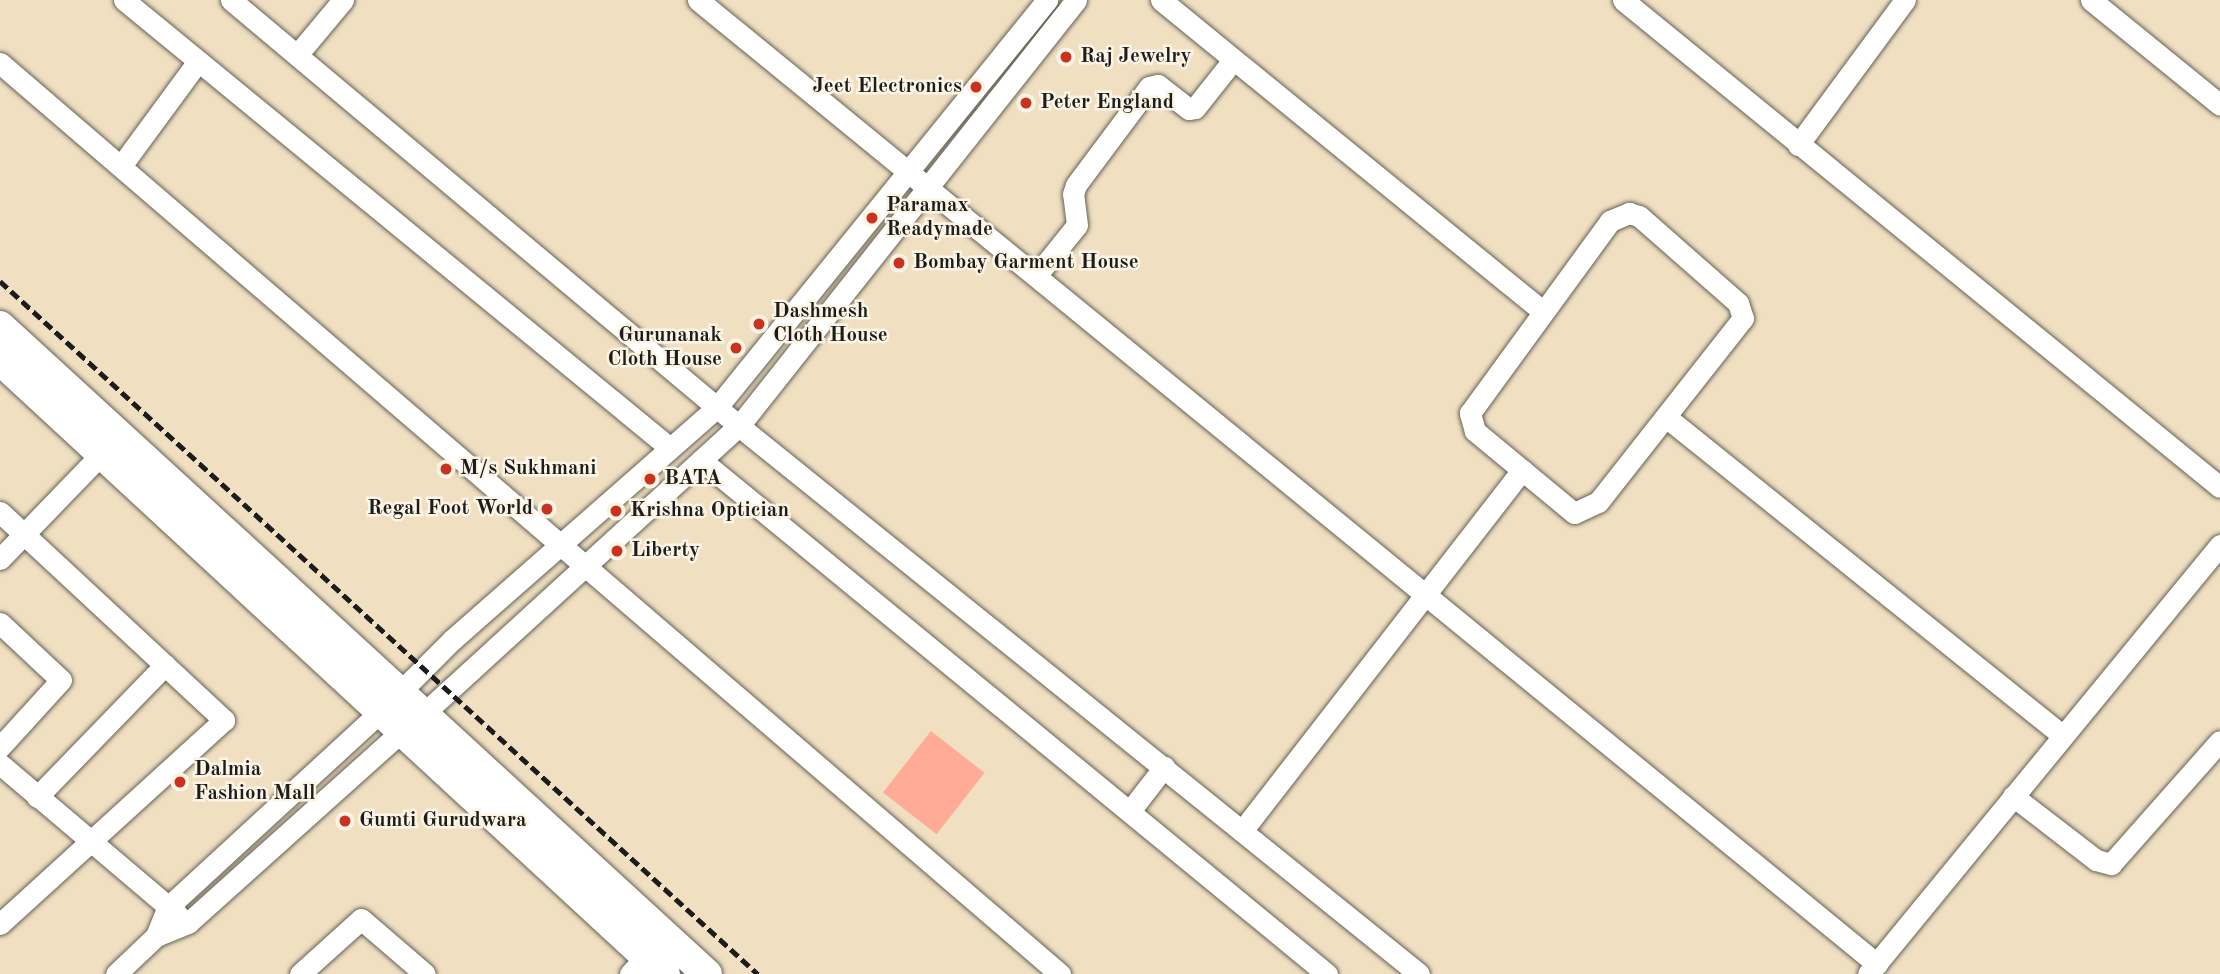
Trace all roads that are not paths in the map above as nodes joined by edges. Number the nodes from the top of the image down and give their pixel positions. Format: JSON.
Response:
{"nodes":[{"id":1,"x":124,"y":0,"type":"edge"},
{"id":2,"x":231,"y":0,"type":"edge"},
{"id":3,"x":343,"y":0,"type":"edge"},
{"id":4,"x":698,"y":0,"type":"edge"},
{"id":5,"x":1047,"y":0,"type":"edge"},
{"id":6,"x":1076,"y":0,"type":"edge"},
{"id":7,"x":1161,"y":0,"type":"edge"},
{"id":8,"x":1623,"y":0,"type":"edge"},
{"id":9,"x":1905,"y":0,"type":"edge"},
{"id":10,"x":2091,"y":0,"type":"edge"},
{"id":11,"x":297,"y":55,"type":"junction"},
{"id":12,"x":1233,"y":60,"type":"junction"},
{"id":13,"x":198,"y":61,"type":"junction"},
{"id":14,"x":0,"y":63,"type":"edge"},
{"id":15,"x":2220,"y":104,"type":"edge"},
{"id":16,"x":1798,"y":145,"type":"junction"},
{"id":17,"x":121,"y":166,"type":"junction"},
{"id":18,"x":909,"y":173,"type":"junction"},
{"id":19,"x":926,"y":187,"type":"junction"},
{"id":20,"x":1037,"y":276,"type":"junction"},
{"id":21,"x":1541,"y":310,"type":"junction"},
{"id":22,"x":0,"y":326,"type":"edge"},
{"id":23,"x":0,"y":360,"type":"edge"},
{"id":24,"x":718,"y":406,"type":"junction"},
{"id":25,"x":1666,"y":416,"type":"junction"},
{"id":26,"x":739,"y":426,"type":"junction"},
{"id":27,"x":111,"y":444,"type":"junction"},
{"id":28,"x":670,"y":448,"type":"junction"},
{"id":29,"x":701,"y":460,"type":"junction"},
{"id":30,"x":1522,"y":470,"type":"junction"},
{"id":31,"x":2220,"y":487,"type":"edge"},
{"id":32,"x":0,"y":512,"type":"edge"},
{"id":33,"x":24,"y":533,"type":"junction"},
{"id":34,"x":562,"y":543,"type":"junction"},
{"id":35,"x":2217,"y":553,"type":"edge"},
{"id":36,"x":0,"y":559,"type":"edge"},
{"id":37,"x":586,"y":562,"type":"junction"},
{"id":38,"x":1427,"y":593,"type":"junction"},
{"id":39,"x":0,"y":623,"type":"edge"},
{"id":40,"x":165,"y":665,"type":"junction"},
{"id":41,"x":400,"y":713,"type":"junction"},
{"id":42,"x":2062,"y":735,"type":"junction"},
{"id":43,"x":2220,"y":741,"type":"edge"},
{"id":44,"x":0,"y":747,"type":"edge"},
{"id":45,"x":0,"y":764,"type":"edge"},
{"id":46,"x":1164,"y":767,"type":"junction"},
{"id":47,"x":37,"y":796,"type":"junction"},
{"id":48,"x":2013,"y":796,"type":"junction"},
{"id":49,"x":1130,"y":811,"type":"junction"},
{"id":50,"x":1242,"y":831,"type":"junction"},
{"id":51,"x":90,"y":844,"type":"junction"},
{"id":52,"x":168,"y":907,"type":"junction"},
{"id":53,"x":188,"y":923,"type":"junction"},
{"id":54,"x":0,"y":924,"type":"edge"},
{"id":55,"x":156,"y":936,"type":"junction"},
{"id":56,"x":647,"y":968,"type":"edge"},
{"id":57,"x":1872,"y":969,"type":"edge"},
{"id":58,"x":116,"y":974,"type":"edge"},
{"id":59,"x":300,"y":974,"type":"edge"},
{"id":60,"x":425,"y":974,"type":"edge"},
{"id":61,"x":707,"y":974,"type":"edge"},
{"id":62,"x":1060,"y":974,"type":"edge"},
{"id":63,"x":1327,"y":974,"type":"edge"},
{"id":64,"x":1419,"y":974,"type":"edge"}],
"edges":[{"from":1,"to":13,"type":"street"},
{"from":2,"to":11,"type":"street"},
{"from":3,"to":11,"type":"street"},
{"from":4,"to":18,"type":"street"},
{"from":5,"to":18,"type":"street"},
{"from":6,"to":19,"type":"street"},
{"from":7,"to":12,"type":"street"},
{"from":8,"to":16,"type":"street"},
{"from":9,"to":16,"type":"street"},
{"from":10,"to":15,"type":"street"},
{"from":11,"to":24,"type":"street"},
{"from":12,"to":20,"type":"street"},
{"from":12,"to":21,"type":"street"},
{"from":13,"to":17,"type":"street"},
{"from":13,"to":28,"type":"street"},
{"from":14,"to":17,"type":"street"},
{"from":16,"to":31,"type":"street"},
{"from":17,"to":34,"type":"street"},
{"from":18,"to":19,"type":"street"},
{"from":18,"to":24,"type":"street"},
{"from":19,"to":20,"type":"street"},
{"from":19,"to":26,"type":"street"},
{"from":20,"to":38,"type":"street"},
{"from":21,"to":25,"type":"street"},
{"from":21,"to":30,"type":"street"},
{"from":22,"to":27,"type":"highway"},
{"from":23,"to":27,"type":"highway"},
{"from":24,"to":26,"type":"street"},
{"from":24,"to":28,"type":"street"},
{"from":25,"to":30,"type":"street"},
{"from":25,"to":42,"type":"street"},
{"from":26,"to":29,"type":"street"},
{"from":26,"to":46,"type":"street"},
{"from":27,"to":33,"type":"street"},
{"from":27,"to":41,"type":"highway"},
{"from":28,"to":34,"type":"street"},
{"from":29,"to":37,"type":"street"},
{"from":29,"to":49,"type":"street"},
{"from":30,"to":38,"type":"street"},
{"from":32,"to":33,"type":"street"},
{"from":33,"to":36,"type":"street"},
{"from":33,"to":40,"type":"street"},
{"from":34,"to":37,"type":"street"},
{"from":34,"to":41,"type":"street"},
{"from":35,"to":42,"type":"street"},
{"from":37,"to":41,"type":"street"},
{"from":37,"to":62,"type":"street"},
{"from":38,"to":50,"type":"street"},
{"from":38,"to":57,"type":"street"},
{"from":39,"to":44,"type":"street"},
{"from":40,"to":47,"type":"street"},
{"from":40,"to":51,"type":"street"},
{"from":41,"to":52,"type":"street"},
{"from":41,"to":53,"type":"street"},
{"from":41,"to":56,"type":"highway"},
{"from":41,"to":61,"type":"highway"},
{"from":42,"to":48,"type":"street"},
{"from":43,"to":48,"type":"street"},
{"from":45,"to":47,"type":"street"},
{"from":46,"to":49,"type":"street"},
{"from":46,"to":50,"type":"street"},
{"from":47,"to":51,"type":"street"},
{"from":48,"to":57,"type":"street"},
{"from":49,"to":63,"type":"street"},
{"from":50,"to":64,"type":"street"},
{"from":51,"to":52,"type":"street"},
{"from":51,"to":54,"type":"street"},
{"from":52,"to":53,"type":"street"},
{"from":52,"to":55,"type":"street"},
{"from":53,"to":55,"type":"street"},
{"from":55,"to":58,"type":"street"},
{"from":59,"to":60,"type":"street"}]}
